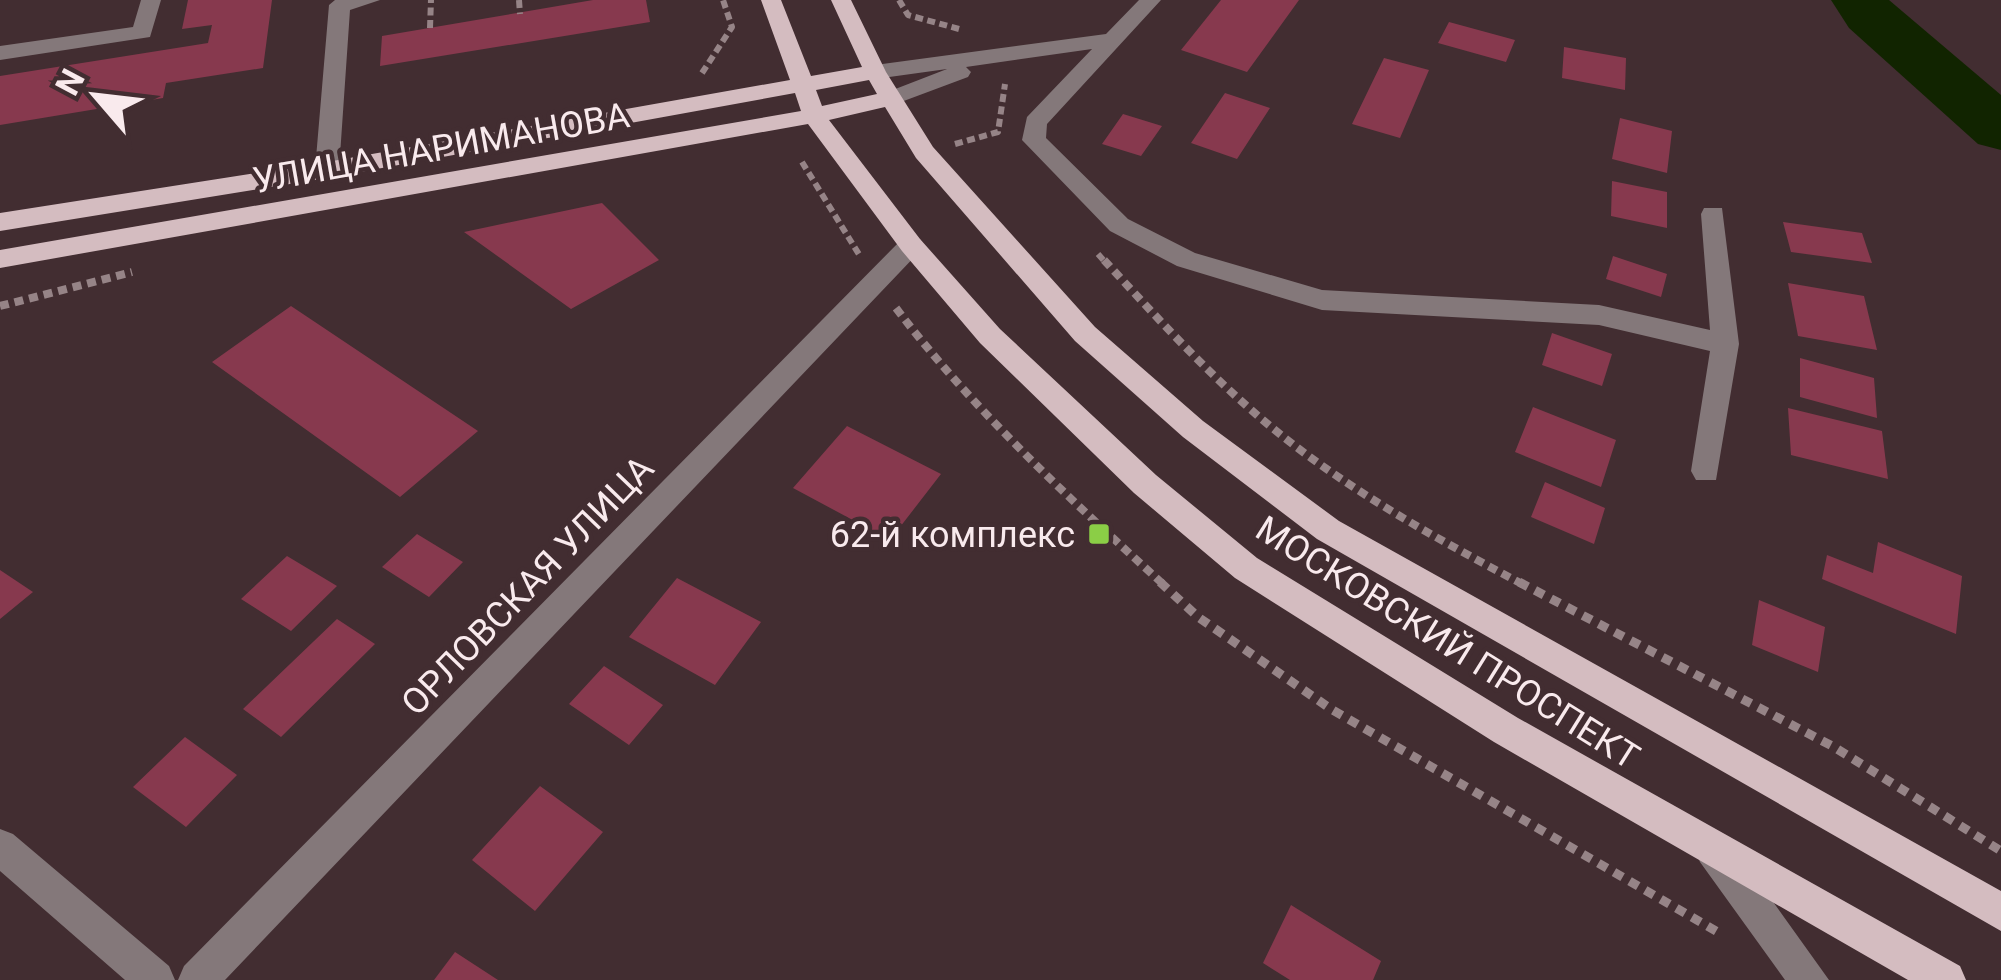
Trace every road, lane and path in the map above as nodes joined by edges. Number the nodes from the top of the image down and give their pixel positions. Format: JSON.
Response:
{"nodes":[{"id":1,"x":151,"y":0,"type":"edge"},
{"id":2,"x":370,"y":0,"type":"edge"},
{"id":3,"x":431,"y":0,"type":"edge"},
{"id":4,"x":519,"y":0,"type":"edge"},
{"id":5,"x":770,"y":0,"type":"edge"},
{"id":6,"x":841,"y":0,"type":"edge"},
{"id":7,"x":899,"y":0,"type":"edge"},
{"id":8,"x":1151,"y":0,"type":"edge"},
{"id":9,"x":340,"y":2,"type":"edge"},
{"id":10,"x":520,"y":14,"type":"dead end"},
{"id":11,"x":908,"y":15,"type":"dead end"},
{"id":12,"x":430,"y":28,"type":"dead end"},
{"id":13,"x":1113,"y":40,"type":"junction"},
{"id":14,"x":0,"y":53,"type":"edge"},
{"id":15,"x":1006,"y":81,"type":"dead end"},
{"id":16,"x":884,"y":85,"type":"junction"},
{"id":17,"x":804,"y":86,"type":"junction"},
{"id":18,"x":814,"y":117,"type":"junction"},
{"id":19,"x":998,"y":132,"type":"junction"},
{"id":20,"x":1008,"y":148,"type":"dead end"},
{"id":21,"x":924,"y":152,"type":"junction"},
{"id":22,"x":798,"y":155,"type":"dead end"},
{"id":23,"x":327,"y":170,"type":"junction"},
{"id":24,"x":854,"y":170,"type":"junction"},
{"id":25,"x":1713,"y":214,"type":"dead end"},
{"id":26,"x":0,"y":222,"type":"edge"},
{"id":27,"x":1085,"y":240,"type":"dead end"},
{"id":28,"x":911,"y":245,"type":"junction"},
{"id":29,"x":0,"y":259,"type":"edge"},
{"id":30,"x":141,"y":270,"type":"dead end"},
{"id":31,"x":0,"y":306,"type":"edge"},
{"id":32,"x":1725,"y":344,"type":"junction"},
{"id":33,"x":1706,"y":471,"type":"dead end"},
{"id":34,"x":1710,"y":844,"type":"junction"},
{"id":35,"x":0,"y":847,"type":"edge"},
{"id":36,"x":2001,"y":851,"type":"edge"},
{"id":37,"x":2001,"y":912,"type":"edge"},
{"id":38,"x":155,"y":980,"type":"edge"},
{"id":39,"x":198,"y":980,"type":"edge"},
{"id":40,"x":1809,"y":980,"type":"edge"},
{"id":41,"x":1946,"y":980,"type":"edge"}],
"edges":[{"from":1,"to":14,"type":"street"},
{"from":2,"to":9,"type":"street"},
{"from":3,"to":12,"type":"path"},
{"from":4,"to":10,"type":"path"},
{"from":5,"to":17,"type":"main road","name":"МОСКОВСКИЙ ПРОСПЕКТ"},
{"from":6,"to":16,"type":"main road","name":"МОСКОВСКИЙ ПРОСПЕКТ"},
{"from":7,"to":11,"type":"path"},
{"from":8,"to":13,"type":"street"},
{"from":9,"to":23,"type":"street"},
{"from":13,"to":16,"type":"street"},
{"from":13,"to":32,"type":"street"},
{"from":15,"to":19,"type":"path"},
{"from":16,"to":17,"type":"main road","name":"УЛИЦА НАРИМАНОВА"},
{"from":16,"to":18,"type":"main road","name":"УЛИЦА НАРИМАНОВА"},
{"from":16,"to":21,"type":"main road","name":"МОСКОВСКИЙ ПРОСПЕКТ"},
{"from":17,"to":18,"type":"main road","name":"МОСКОВСКИЙ ПРОСПЕКТ"},
{"from":17,"to":23,"type":"main road","name":"УЛИЦА НАРИМАНОВА"},
{"from":18,"to":24,"type":"main road","name":"МОСКОВСКИЙ ПРОСПЕКТ"},
{"from":18,"to":29,"type":"main road","name":"УЛИЦА НАРИМАНОВА"},
{"from":19,"to":20,"type":"path"},
{"from":19,"to":21,"type":"path"},
{"from":21,"to":37,"type":"main road","name":"МОСКОВСКИЙ ПРОСПЕКТ"},
{"from":22,"to":24,"type":"path"},
{"from":23,"to":26,"type":"main road","name":"УЛИЦА НАРИМАНОВА"},
{"from":24,"to":28,"type":"main road","name":"МОСКОВСКИЙ ПРОСПЕКТ"},
{"from":25,"to":32,"type":"street"},
{"from":27,"to":36,"type":"path"},
{"from":28,"to":34,"type":"main road","name":"МОСКОВСКИЙ ПРОСПЕКТ"},
{"from":28,"to":39,"type":"street","name":"ОРЛОВСКАЯ УЛИЦА"},
{"from":30,"to":31,"type":"path"},
{"from":32,"to":33,"type":"street"},
{"from":34,"to":40,"type":"street"},
{"from":34,"to":41,"type":"main road","name":"МОСКОВСКИЙ ПРОСПЕКТ"},
{"from":35,"to":38,"type":"street"}]}
